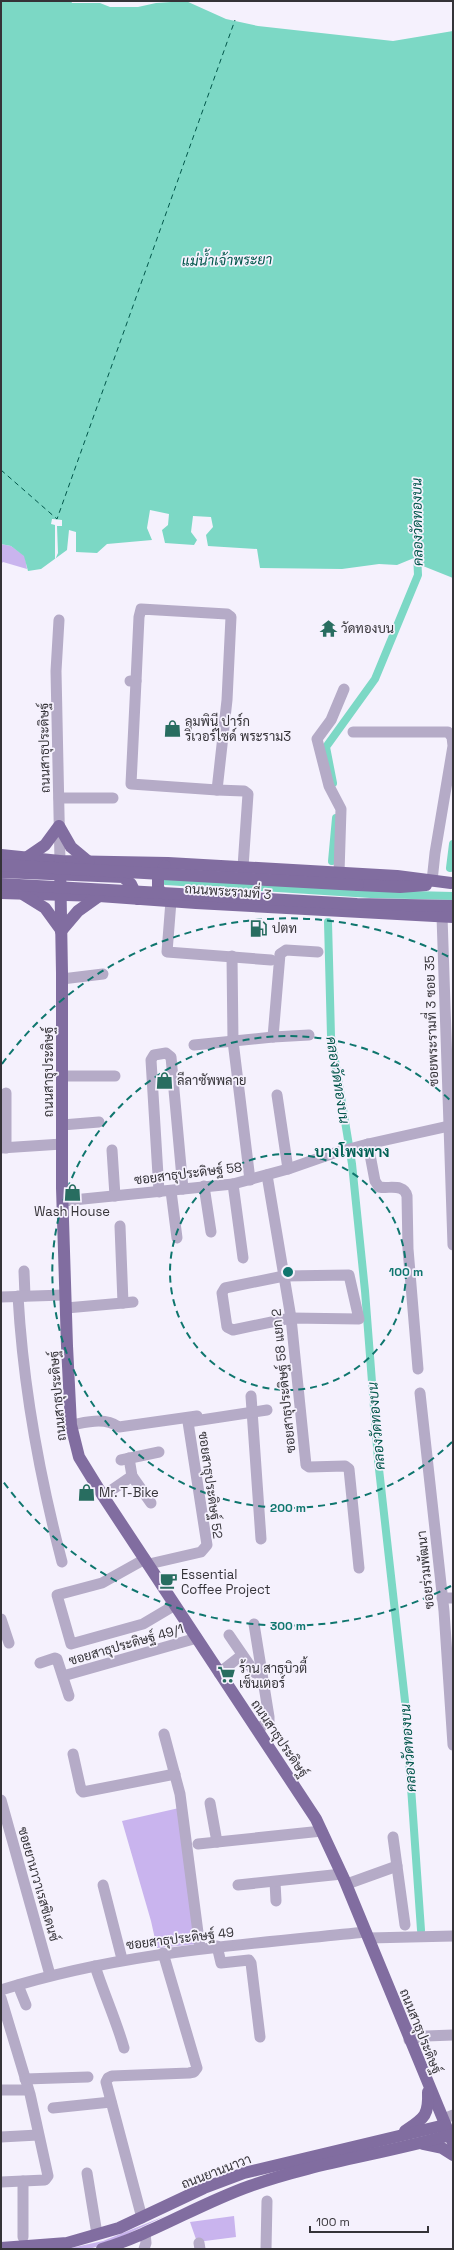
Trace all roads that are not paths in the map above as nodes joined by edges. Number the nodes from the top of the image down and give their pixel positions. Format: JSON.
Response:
{"nodes":[{"id":1,"x":59,"y":620,"type":"dead end"},
{"id":2,"x":344,"y":689,"type":"dead end"},
{"id":3,"x":353,"y":732,"type":"dead end"},
{"id":4,"x":217,"y":790,"type":"junction"},
{"id":5,"x":59,"y":798,"type":"junction"},
{"id":6,"x":113,"y":798,"type":"dead end"},
{"id":7,"x":59,"y":826,"type":"junction"},
{"id":8,"x":1,"y":855,"type":"edge"},
{"id":9,"x":26,"y":858,"type":"junction"},
{"id":10,"x":60,"y":861,"type":"junction"},
{"id":11,"x":89,"y":862,"type":"junction"},
{"id":12,"x":168,"y":863,"type":"junction"},
{"id":13,"x":1,"y":865,"type":"edge"},
{"id":14,"x":243,"y":867,"type":"junction"},
{"id":15,"x":1,"y":872,"type":"edge"},
{"id":16,"x":339,"y":873,"type":"junction"},
{"id":17,"x":60,"y":875,"type":"junction"},
{"id":18,"x":432,"y":880,"type":"junction"},
{"id":19,"x":452,"y":883,"type":"edge"},
{"id":20,"x":1,"y":884,"type":"edge"},
{"id":21,"x":1,"y":893,"type":"edge"},
{"id":22,"x":24,"y":894,"type":"junction"},
{"id":23,"x":61,"y":895,"type":"junction"},
{"id":24,"x":99,"y":896,"type":"junction"},
{"id":25,"x":138,"y":899,"type":"junction"},
{"id":26,"x":170,"y":901,"type":"junction"},
{"id":27,"x":453,"y":906,"type":"edge"},
{"id":28,"x":448,"y":916,"type":"edge"},
{"id":29,"x":61,"y":931,"type":"junction"},
{"id":30,"x":318,"y":952,"type":"dead end"},
{"id":31,"x":232,"y":956,"type":"junction"},
{"id":32,"x":271,"y":960,"type":"dead end"},
{"id":33,"x":103,"y":974,"type":"dead end"},
{"id":34,"x":62,"y":980,"type":"junction"},
{"id":35,"x":309,"y":1035,"type":"dead end"},
{"id":36,"x":274,"y":1037,"type":"junction"},
{"id":37,"x":233,"y":1041,"type":"junction"},
{"id":38,"x":194,"y":1045,"type":"dead end"},
{"id":39,"x":62,"y":1076,"type":"junction"},
{"id":40,"x":115,"y":1076,"type":"dead end"},
{"id":41,"x":6,"y":1093,"type":"dead end"},
{"id":42,"x":276,"y":1095,"type":"dead end"},
{"id":43,"x":99,"y":1122,"type":"dead end"},
{"id":44,"x":62,"y":1125,"type":"junction"},
{"id":45,"x":451,"y":1126,"type":"edge"},
{"id":46,"x":62,"y":1144,"type":"junction"},
{"id":47,"x":368,"y":1144,"type":"junction"},
{"id":48,"x":4,"y":1148,"type":"edge"},
{"id":49,"x":112,"y":1150,"type":"dead end"},
{"id":50,"x":288,"y":1169,"type":"junction"},
{"id":51,"x":267,"y":1175,"type":"junction"},
{"id":52,"x":250,"y":1180,"type":"junction"},
{"id":53,"x":234,"y":1184,"type":"junction"},
{"id":54,"x":204,"y":1186,"type":"junction"},
{"id":55,"x":183,"y":1189,"type":"junction"},
{"id":56,"x":171,"y":1191,"type":"junction"},
{"id":57,"x":159,"y":1192,"type":"junction"},
{"id":58,"x":115,"y":1196,"type":"junction"},
{"id":59,"x":63,"y":1201,"type":"junction"},
{"id":60,"x":452,"y":1225,"type":"edge"},
{"id":61,"x":120,"y":1226,"type":"dead end"},
{"id":62,"x":210,"y":1232,"type":"dead end"},
{"id":63,"x":177,"y":1238,"type":"dead end"},
{"id":64,"x":453,"y":1245,"type":"edge"},
{"id":65,"x":243,"y":1258,"type":"dead end"},
{"id":66,"x":24,"y":1271,"type":"dead end"},
{"id":67,"x":284,"y":1276,"type":"junction"},
{"id":68,"x":65,"y":1295,"type":"junction"},
{"id":69,"x":4,"y":1296,"type":"edge"},
{"id":70,"x":22,"y":1296,"type":"junction"},
{"id":71,"x":66,"y":1308,"type":"junction"},
{"id":72,"x":291,"y":1318,"type":"junction"},
{"id":73,"x":418,"y":1369,"type":"dead end"},
{"id":74,"x":420,"y":1393,"type":"dead end"},
{"id":75,"x":251,"y":1396,"type":"dead end"},
{"id":76,"x":267,"y":1410,"type":"dead end"},
{"id":77,"x":219,"y":1412,"type":"dead end"},
{"id":78,"x":252,"y":1412,"type":"junction"},
{"id":79,"x":71,"y":1425,"type":"junction"},
{"id":80,"x":159,"y":1452,"type":"dead end"},
{"id":81,"x":132,"y":1476,"type":"junction"},
{"id":82,"x":103,"y":1496,"type":"junction"},
{"id":83,"x":151,"y":1503,"type":"dead end"},
{"id":84,"x":261,"y":1539,"type":"dead end"},
{"id":85,"x":62,"y":1562,"type":"dead end"},
{"id":86,"x":147,"y":1562,"type":"junction"},
{"id":87,"x":359,"y":1568,"type":"dead end"},
{"id":88,"x":448,"y":1598,"type":"edge"},
{"id":89,"x":175,"y":1605,"type":"junction"},
{"id":90,"x":1,"y":1619,"type":"edge"},
{"id":91,"x":254,"y":1624,"type":"dead end"},
{"id":92,"x":229,"y":1635,"type":"dead end"},
{"id":93,"x":5,"y":1637,"type":"edge"},
{"id":94,"x":197,"y":1638,"type":"junction"},
{"id":95,"x":242,"y":1654,"type":"junction"},
{"id":96,"x":40,"y":1663,"type":"dead end"},
{"id":97,"x":219,"y":1673,"type":"junction"},
{"id":98,"x":255,"y":1673,"type":"dead end"},
{"id":99,"x":63,"y":1676,"type":"junction"},
{"id":100,"x":69,"y":1696,"type":"dead end"},
{"id":101,"x":257,"y":1729,"type":"junction"},
{"id":102,"x":164,"y":1734,"type":"dead end"},
{"id":103,"x":453,"y":1744,"type":"edge"},
{"id":104,"x":73,"y":1754,"type":"dead end"},
{"id":105,"x":175,"y":1774,"type":"junction"},
{"id":106,"x":1,"y":1800,"type":"edge"},
{"id":107,"x":210,"y":1803,"type":"dead end"},
{"id":108,"x":322,"y":1831,"type":"junction"},
{"id":109,"x":393,"y":1837,"type":"dead end"},
{"id":110,"x":217,"y":1842,"type":"junction"},
{"id":111,"x":198,"y":1844,"type":"dead end"},
{"id":112,"x":397,"y":1866,"type":"junction"},
{"id":113,"x":344,"y":1879,"type":"junction"},
{"id":114,"x":275,"y":1882,"type":"junction"},
{"id":115,"x":103,"y":1885,"type":"dead end"},
{"id":116,"x":238,"y":1886,"type":"dead end"},
{"id":117,"x":276,"y":1901,"type":"dead end"},
{"id":118,"x":405,"y":1925,"type":"dead end"},
{"id":119,"x":367,"y":1935,"type":"junction"},
{"id":120,"x":453,"y":1936,"type":"edge"},
{"id":121,"x":216,"y":1946,"type":"junction"},
{"id":122,"x":200,"y":1948,"type":"junction"},
{"id":123,"x":163,"y":1953,"type":"junction"},
{"id":124,"x":122,"y":1959,"type":"junction"},
{"id":125,"x":95,"y":1966,"type":"junction"},
{"id":126,"x":50,"y":1975,"type":"junction"},
{"id":127,"x":18,"y":1985,"type":"junction"},
{"id":128,"x":1,"y":1990,"type":"edge"},
{"id":129,"x":1,"y":1998,"type":"edge"},
{"id":130,"x":26,"y":2005,"type":"dead end"},
{"id":131,"x":6,"y":2033,"type":"edge"},
{"id":132,"x":453,"y":2035,"type":"edge"},
{"id":133,"x":260,"y":2037,"type":"dead end"},
{"id":134,"x":409,"y":2040,"type":"junction"},
{"id":135,"x":124,"y":2048,"type":"dead end"},
{"id":136,"x":88,"y":2077,"type":"dead end"},
{"id":137,"x":27,"y":2085,"type":"junction"},
{"id":138,"x":428,"y":2086,"type":"junction"},
{"id":139,"x":1,"y":2090,"type":"edge"},
{"id":140,"x":111,"y":2102,"type":"junction"},
{"id":141,"x":53,"y":2108,"type":"dead end"},
{"id":142,"x":449,"y":2128,"type":"edge"},
{"id":143,"x":399,"y":2134,"type":"junction"},
{"id":144,"x":38,"y":2136,"type":"junction"},
{"id":145,"x":1,"y":2137,"type":"edge"},
{"id":146,"x":419,"y":2144,"type":"junction"},
{"id":147,"x":453,"y":2155,"type":"edge"},
{"id":148,"x":87,"y":2173,"type":"dead end"},
{"id":149,"x":23,"y":2181,"type":"junction"},
{"id":150,"x":1,"y":2182,"type":"edge"},
{"id":151,"x":267,"y":2201,"type":"dead end"},
{"id":152,"x":164,"y":2208,"type":"junction"},
{"id":153,"x":192,"y":2210,"type":"junction"},
{"id":154,"x":142,"y":2218,"type":"junction"},
{"id":155,"x":145,"y":2233,"type":"junction"},
{"id":156,"x":97,"y":2234,"type":"junction"},
{"id":157,"x":22,"y":2237,"type":"dead end"},
{"id":158,"x":1,"y":2248,"type":"edge"},
{"id":159,"x":102,"y":2249,"type":"edge"},
{"id":160,"x":144,"y":2249,"type":"edge"},
{"id":161,"x":266,"y":2249,"type":"edge"}],
"edges":[{"from":1,"to":5,"type":"street","name":"ถนนสาธุประดิษฐ์"},
{"from":2,"to":16,"type":"street"},
{"from":3,"to":18,"type":"street"},
{"from":4,"to":4,"type":"street"},
{"from":4,"to":14,"type":"street"},
{"from":5,"to":6,"type":"street"},
{"from":5,"to":7,"type":"street","name":"ถนนสาธุประดิษฐ์"},
{"from":7,"to":9,"type":"main road"},
{"from":7,"to":10,"type":"street","name":"ถนนสาธุประดิษฐ์"},
{"from":7,"to":11,"type":"main road"},
{"from":8,"to":9,"type":"main road","name":"ถนนพระรามที่ 3"},
{"from":9,"to":10,"type":"main road","name":"ถนนพระรามที่ 3"},
{"from":10,"to":11,"type":"main road","name":"ถนนพระรามที่ 3"},
{"from":10,"to":17,"type":"main road","name":"ถนนสาธุประดิษฐ์"},
{"from":11,"to":12,"type":"main road","name":"ถนนพระรามที่ 3"},
{"from":12,"to":14,"type":"main road","name":"ถนนพระรามที่ 3"},
{"from":12,"to":26,"type":"main road"},
{"from":13,"to":19,"type":"main road","name":"ถนนพระรามที่ 3","bridge":true},
{"from":14,"to":16,"type":"main road","name":"ถนนพระรามที่ 3"},
{"from":15,"to":17,"type":"main road"},
{"from":16,"to":18,"type":"main road","name":"ถนนพระรามที่ 3"},
{"from":17,"to":23,"type":"main road","name":"ถนนสาธุประดิษฐ์"},
{"from":17,"to":25,"type":"main road"},
{"from":18,"to":19,"type":"main road","name":"ถนนพระรามที่ 3"},
{"from":20,"to":27,"type":"main road","name":"ถนนพระรามที่ 3","bridge":true},
{"from":21,"to":22,"type":"main road","name":"ถนนพระรามที่ 3"},
{"from":22,"to":23,"type":"main road","name":"ถนนพระรามที่ 3"},
{"from":22,"to":29,"type":"main road"},
{"from":23,"to":24,"type":"main road","name":"ถนนพระรามที่ 3"},
{"from":23,"to":29,"type":"main road","name":"ถนนสาธุประดิษฐ์"},
{"from":24,"to":25,"type":"main road","name":"ถนนพระรามที่ 3"},
{"from":24,"to":29,"type":"main road"},
{"from":25,"to":26,"type":"main road","name":"ถนนพระรามที่ 3"},
{"from":26,"to":28,"type":"main road","name":"ถนนพระรามที่ 3"},
{"from":26,"to":31,"type":"street"},
{"from":28,"to":45,"type":"street","name":"ซอยพระรามที่ 3 ซอย 35"},
{"from":29,"to":34,"type":"main road","name":"ถนนสาธุประดิษฐ์"},
{"from":30,"to":36,"type":"street"},
{"from":31,"to":32,"type":"street"},
{"from":31,"to":37,"type":"street"},
{"from":33,"to":34,"type":"street"},
{"from":34,"to":39,"type":"main road","name":"ถนนสาธุประดิษฐ์"},
{"from":35,"to":36,"type":"street"},
{"from":36,"to":37,"type":"street"},
{"from":37,"to":38,"type":"street"},
{"from":37,"to":52,"type":"street"},
{"from":39,"to":40,"type":"street"},
{"from":39,"to":44,"type":"main road","name":"ถนนสาธุประดิษฐ์"},
{"from":41,"to":48,"type":"street"},
{"from":42,"to":50,"type":"street"},
{"from":43,"to":44,"type":"street"},
{"from":44,"to":46,"type":"main road","name":"ถนนสาธุประดิษฐ์"},
{"from":45,"to":47,"type":"street","name":"ซอยสาธุประดิษฐ์ 58"},
{"from":45,"to":60,"type":"street","name":"ซอยพระรามที่ 3 ซอย 35"},
{"from":46,"to":48,"type":"street"},
{"from":46,"to":59,"type":"main road","name":"ถนนสาธุประดิษฐ์"},
{"from":47,"to":50,"type":"street","name":"ซอยสาธุประดิษฐ์ 58"},
{"from":47,"to":73,"type":"street"},
{"from":49,"to":58,"type":"street"},
{"from":50,"to":51,"type":"street","name":"ซอยสาธุประดิษฐ์ 58"},
{"from":51,"to":52,"type":"street","name":"ซอยสาธุประดิษฐ์ 58"},
{"from":51,"to":67,"type":"street","name":"ซอยสาธุประดิษฐ์ 58 แยก 2"},
{"from":52,"to":53,"type":"street","name":"ซอยสาธุประดิษฐ์ 58"},
{"from":53,"to":54,"type":"street","name":"ซอยสาธุประดิษฐ์ 58"},
{"from":53,"to":65,"type":"street"},
{"from":54,"to":55,"type":"street","name":"ซอยสาธุประดิษฐ์ 58"},
{"from":54,"to":62,"type":"street"},
{"from":55,"to":56,"type":"street","name":"ซอยสาธุประดิษฐ์ 58"},
{"from":55,"to":57,"type":"street"},
{"from":56,"to":57,"type":"street","name":"ซอยสาธุประดิษฐ์ 58"},
{"from":56,"to":63,"type":"street"},
{"from":57,"to":58,"type":"street","name":"ซอยสาธุประดิษฐ์ 58"},
{"from":58,"to":59,"type":"street","name":"ซอยสาธุประดิษฐ์ 58"},
{"from":59,"to":68,"type":"main road","name":"ถนนสาธุประดิษฐ์"},
{"from":60,"to":64,"type":"street","name":"ซอยพระรามที่ 3 ซอย 35"},
{"from":61,"to":71,"type":"street"},
{"from":66,"to":70,"type":"street"},
{"from":67,"to":72,"type":"street","name":"ซอยสาธุประดิษฐ์ 58 แยก 2"},
{"from":67,"to":72,"type":"street"},
{"from":67,"to":72,"type":"street"},
{"from":68,"to":70,"type":"street"},
{"from":68,"to":71,"type":"main road","name":"ถนนสาธุประดิษฐ์"},
{"from":69,"to":70,"type":"street"},
{"from":70,"to":85,"type":"street"},
{"from":71,"to":79,"type":"main road","name":"ถนนสาธุประดิษฐ์"},
{"from":72,"to":87,"type":"street","name":"ซอยสาธุประดิษฐ์ 58 แยก 2"},
{"from":74,"to":88,"type":"street","name":"ซอยร่วมพัฒนา"},
{"from":75,"to":78,"type":"street"},
{"from":76,"to":78,"type":"street","name":"ซอยสาธุประดิษฐ์ 52"},
{"from":77,"to":79,"type":"street"},
{"from":78,"to":84,"type":"street"},
{"from":78,"to":86,"type":"street","name":"ซอยสาธุประดิษฐ์ 52"},
{"from":79,"to":82,"type":"main road","name":"ถนนสาธุประดิษฐ์"},
{"from":80,"to":81,"type":"street"},
{"from":81,"to":82,"type":"street"},
{"from":81,"to":83,"type":"street"},
{"from":82,"to":86,"type":"main road","name":"ถนนสาธุประดิษฐ์"},
{"from":86,"to":89,"type":"main road","name":"ถนนสาธุประดิษฐ์"},
{"from":86,"to":89,"type":"street"},
{"from":88,"to":103,"type":"street","name":"ซอยร่วมพัฒนา"},
{"from":89,"to":94,"type":"main road","name":"ถนนสาธุประดิษฐ์"},
{"from":90,"to":93,"type":"street"},
{"from":91,"to":101,"type":"street"},
{"from":92,"to":95,"type":"street"},
{"from":94,"to":97,"type":"main road","name":"ถนนสาธุประดิษฐ์"},
{"from":94,"to":99,"type":"street","name":"ซอยสาธุประดิษฐ์ 49/1"},
{"from":95,"to":97,"type":"street"},
{"from":95,"to":98,"type":"street"},
{"from":96,"to":99,"type":"street"},
{"from":97,"to":101,"type":"main road","name":"ถนนสาธุประดิษฐ์"},
{"from":99,"to":100,"type":"street"},
{"from":101,"to":108,"type":"main road","name":"ถนนสาธุประดิษฐ์"},
{"from":102,"to":105,"type":"street"},
{"from":104,"to":105,"type":"street"},
{"from":105,"to":122,"type":"street"},
{"from":106,"to":126,"type":"street","name":"ซอยยานาวาเรสซิเดนซ์"},
{"from":107,"to":110,"type":"street"},
{"from":108,"to":110,"type":"street"},
{"from":108,"to":113,"type":"main road","name":"ถนนสาธุประดิษฐ์"},
{"from":109,"to":112,"type":"street"},
{"from":110,"to":111,"type":"street"},
{"from":112,"to":113,"type":"street"},
{"from":112,"to":118,"type":"street"},
{"from":113,"to":114,"type":"street"},
{"from":113,"to":119,"type":"main road","name":"ถนนสาธุประดิษฐ์"},
{"from":114,"to":116,"type":"street"},
{"from":114,"to":117,"type":"street"},
{"from":115,"to":124,"type":"street"},
{"from":119,"to":120,"type":"street","name":"ซอยสาธุประดิษฐ์ 49"},
{"from":119,"to":121,"type":"street","name":"ซอยสาธุประดิษฐ์ 49"},
{"from":119,"to":134,"type":"main road","name":"ถนนสาธุประดิษฐ์"},
{"from":121,"to":122,"type":"street","name":"ซอยสาธุประดิษฐ์ 49"},
{"from":121,"to":133,"type":"street"},
{"from":122,"to":123,"type":"street","name":"ซอยสาธุประดิษฐ์ 49"},
{"from":123,"to":124,"type":"street","name":"ซอยสาธุประดิษฐ์ 49"},
{"from":123,"to":140,"type":"street"},
{"from":124,"to":125,"type":"street","name":"ซอยสาธุประดิษฐ์ 49"},
{"from":125,"to":126,"type":"street","name":"ซอยสาธุประดิษฐ์ 49"},
{"from":125,"to":135,"type":"street"},
{"from":126,"to":127,"type":"street","name":"ซอยสาธุประดิษฐ์ 49"},
{"from":127,"to":128,"type":"street","name":"ซอยสาธุประดิษฐ์ 49"},
{"from":127,"to":130,"type":"street"},
{"from":129,"to":131,"type":"street"},
{"from":131,"to":137,"type":"street"},
{"from":132,"to":134,"type":"street"},
{"from":134,"to":138,"type":"main road","name":"ถนนสาธุประดิษฐ์"},
{"from":136,"to":137,"type":"street"},
{"from":137,"to":139,"type":"street"},
{"from":137,"to":144,"type":"street"},
{"from":138,"to":142,"type":"main road","name":"ถนนสาธุประดิษฐ์"},
{"from":138,"to":143,"type":"main road"},
{"from":140,"to":141,"type":"street"},
{"from":140,"to":154,"type":"street"},
{"from":142,"to":143,"type":"main road","name":"ถนนยานนาวา"},
{"from":142,"to":146,"type":"main road","name":"ถนนยานนาวา"},
{"from":143,"to":152,"type":"main road","name":"ถนนยานนาวา"},
{"from":144,"to":145,"type":"street"},
{"from":144,"to":149,"type":"street"},
{"from":146,"to":147,"type":"main road"},
{"from":146,"to":153,"type":"main road","name":"ถนนยานนาวา"},
{"from":148,"to":156,"type":"street"},
{"from":149,"to":150,"type":"street"},
{"from":149,"to":157,"type":"street"},
{"from":151,"to":161,"type":"street"},
{"from":152,"to":153,"type":"main road"},
{"from":152,"to":154,"type":"main road","name":"ถนนยานนาวา"},
{"from":153,"to":155,"type":"main road","name":"ถนนยานนาวา"},
{"from":154,"to":156,"type":"main road","name":"ถนนยานนาวา"},
{"from":155,"to":159,"type":"main road","name":"ถนนยานนาวา"},
{"from":155,"to":160,"type":"street"},
{"from":156,"to":158,"type":"main road","name":"ถนนยานนาวา"}]}
